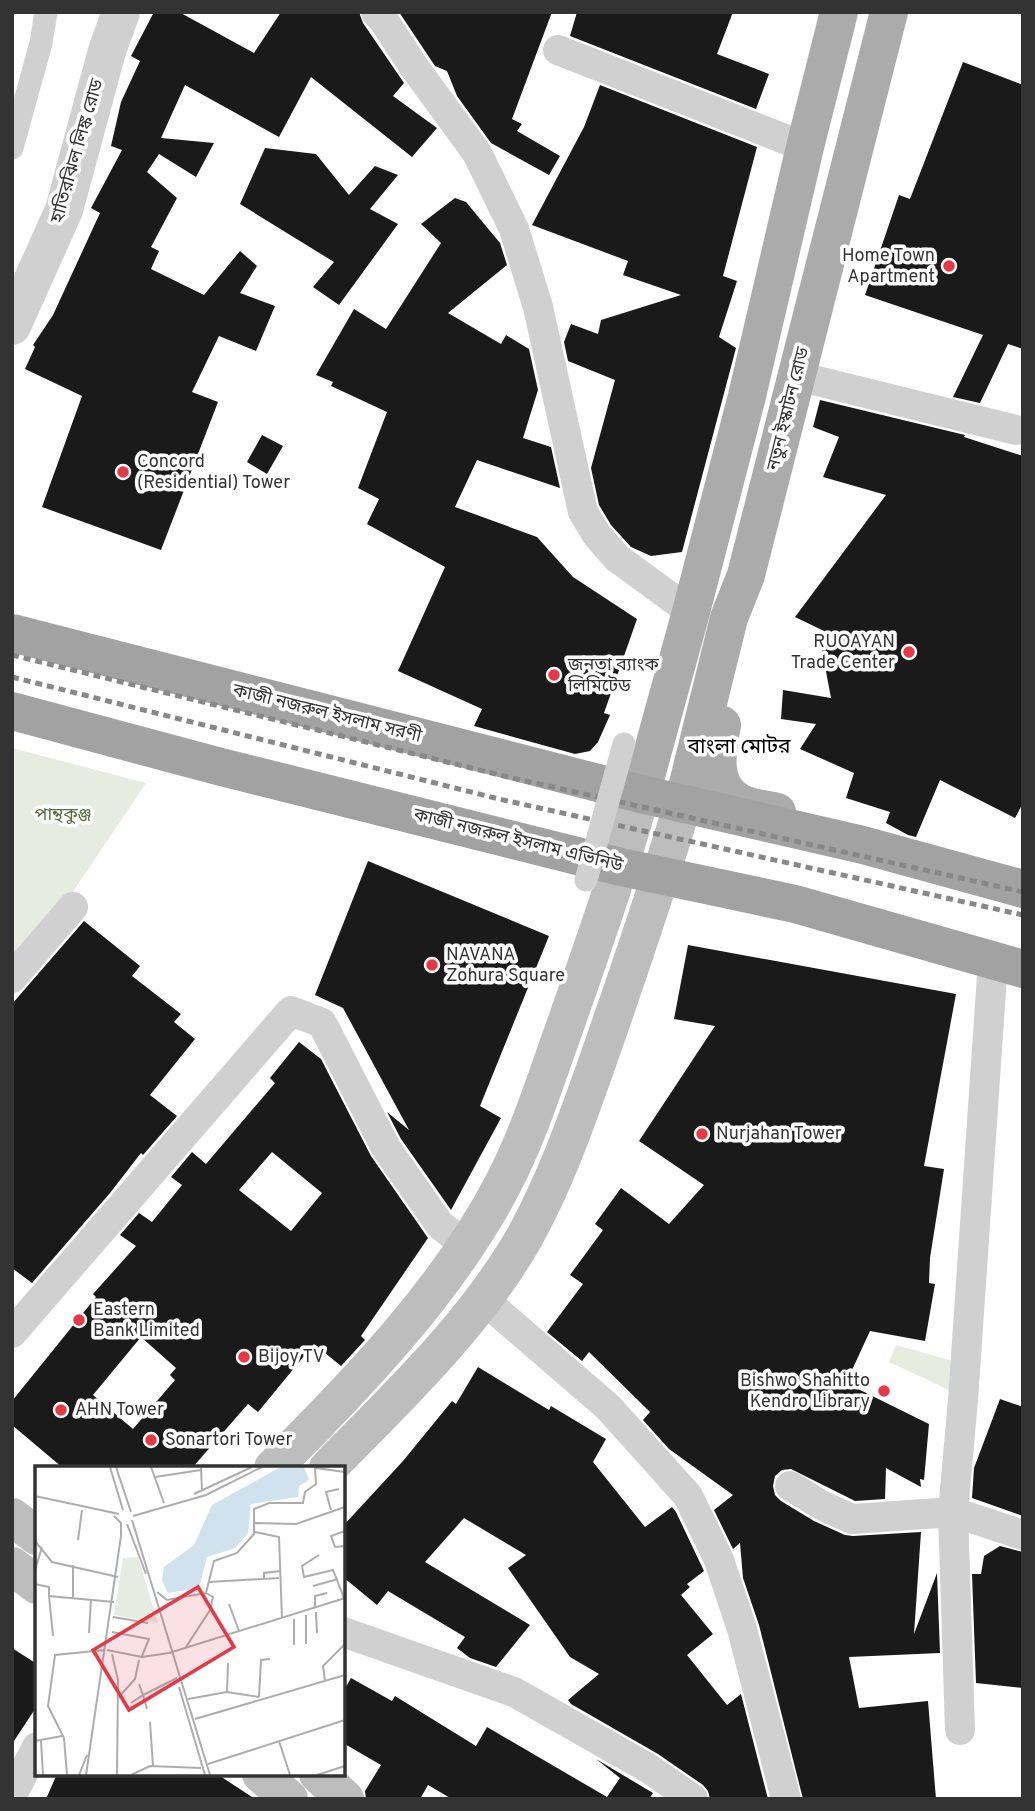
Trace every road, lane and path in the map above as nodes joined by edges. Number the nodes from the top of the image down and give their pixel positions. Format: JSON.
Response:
{"nodes":[{"id":1,"x":46,"y":12,"type":"edge"},
{"id":2,"x":121,"y":12,"type":"edge"},
{"id":3,"x":376,"y":12,"type":"edge"},
{"id":4,"x":839,"y":12,"type":"edge"},
{"id":5,"x":889,"y":12,"type":"edge"},
{"id":6,"x":558,"y":50,"type":"dead end"},
{"id":7,"x":805,"y":147,"type":"junction"},
{"id":8,"x":12,"y":148,"type":"edge"},
{"id":9,"x":12,"y":326,"type":"edge"},
{"id":10,"x":793,"y":392,"type":"junction"},
{"id":11,"x":747,"y":396,"type":"junction"},
{"id":12,"x":1016,"y":430,"type":"dead end"},
{"id":13,"x":746,"y":575,"type":"junction"},
{"id":14,"x":691,"y":612,"type":"junction"},
{"id":15,"x":12,"y":633,"type":"edge"},
{"id":16,"x":12,"y":712,"type":"edge"},
{"id":17,"x":638,"y":745,"type":"junction"},
{"id":18,"x":696,"y":758,"type":"junction"},
{"id":19,"x":641,"y":794,"type":"junction"},
{"id":20,"x":683,"y":804,"type":"junction"},
{"id":21,"x":863,"y":845,"type":"junction"},
{"id":22,"x":621,"y":867,"type":"junction"},
{"id":23,"x":661,"y":876,"type":"junction"},
{"id":24,"x":586,"y":880,"type":"dead end"},
{"id":25,"x":1023,"y":889,"type":"edge"},
{"id":26,"x":73,"y":907,"type":"dead end"},
{"id":27,"x":1008,"y":965,"type":"edge"},
{"id":28,"x":12,"y":978,"type":"edge"},
{"id":29,"x":466,"y":1245,"type":"junction"},
{"id":30,"x":483,"y":1299,"type":"junction"},
{"id":31,"x":12,"y":1333,"type":"edge"},
{"id":32,"x":275,"y":1466,"type":"edge"},
{"id":33,"x":330,"y":1466,"type":"edge"},
{"id":34,"x":790,"y":1486,"type":"dead end"},
{"id":35,"x":953,"y":1512,"type":"junction"},
{"id":36,"x":12,"y":1517,"type":"edge"},
{"id":37,"x":35,"y":1534,"type":"edge"},
{"id":38,"x":1023,"y":1535,"type":"edge"},
{"id":39,"x":12,"y":1566,"type":"edge"},
{"id":40,"x":35,"y":1584,"type":"edge"},
{"id":41,"x":345,"y":1633,"type":"edge"},
{"id":42,"x":960,"y":1730,"type":"dead end"},
{"id":43,"x":35,"y":1751,"type":"edge"},
{"id":44,"x":263,"y":1776,"type":"edge"},
{"id":45,"x":320,"y":1776,"type":"edge"},
{"id":46,"x":12,"y":1795,"type":"edge"},
{"id":47,"x":289,"y":1799,"type":"edge"},
{"id":48,"x":345,"y":1799,"type":"edge"},
{"id":49,"x":693,"y":1799,"type":"edge"},
{"id":50,"x":786,"y":1799,"type":"edge"}],
"edges":[{"from":1,"to":8,"type":"street"},
{"from":2,"to":9,"type":"street","name":"হাতিরঝিল লিঙ্ক রোড"},
{"from":3,"to":14,"type":"street"},
{"from":4,"to":7,"type":"main road"},
{"from":5,"to":10,"type":"main road","name":"নতুন ইস্কাটন রোড"},
{"from":6,"to":7,"type":"street"},
{"from":7,"to":11,"type":"main road"},
{"from":10,"to":11,"type":"street"},
{"from":10,"to":12,"type":"street"},
{"from":10,"to":13,"type":"main road","name":"নতুন ইস্কাটন রোড"},
{"from":11,"to":14,"type":"main road"},
{"from":13,"to":18,"type":"main road","name":"নতুন ইস্কাটন রোড"},
{"from":13,"to":21,"type":"main road"},
{"from":14,"to":17,"type":"main road"},
{"from":15,"to":19,"type":"highway","name":"কাজী নজরুল ইসলাম সরণী"},
{"from":16,"to":22,"type":"highway","name":"কাজী নজরুল ইসলাম এভিনিউ"},
{"from":17,"to":18,"type":"main road"},
{"from":17,"to":19,"type":"main road"},
{"from":17,"to":24,"type":"street","bridge":true},
{"from":18,"to":20,"type":"main road","name":"নতুন ইস্কাটন রোড"},
{"from":19,"to":20,"type":"highway"},
{"from":19,"to":22,"type":"main road"},
{"from":20,"to":21,"type":"highway"},
{"from":20,"to":23,"type":"main road"},
{"from":21,"to":25,"type":"highway"},
{"from":22,"to":23,"type":"highway","name":"কাজী নজরুল ইসলাম এভিনিউ"},
{"from":22,"to":29,"type":"main road"},
{"from":23,"to":27,"type":"highway","name":"কাজী নজরুল ইসলাম এভিনিউ"},
{"from":23,"to":30,"type":"main road"},
{"from":26,"to":28,"type":"street"},
{"from":27,"to":35,"type":"street"},
{"from":29,"to":31,"type":"street"},
{"from":29,"to":32,"type":"main road"},
{"from":30,"to":33,"type":"main road"},
{"from":30,"to":50,"type":"street"},
{"from":34,"to":35,"type":"street"},
{"from":35,"to":38,"type":"street"},
{"from":35,"to":42,"type":"street"},
{"from":36,"to":37,"type":"main road"},
{"from":39,"to":40,"type":"main road"},
{"from":41,"to":49,"type":"street"},
{"from":43,"to":46,"type":"street"},
{"from":44,"to":47,"type":"main road"},
{"from":45,"to":48,"type":"main road"}]}
